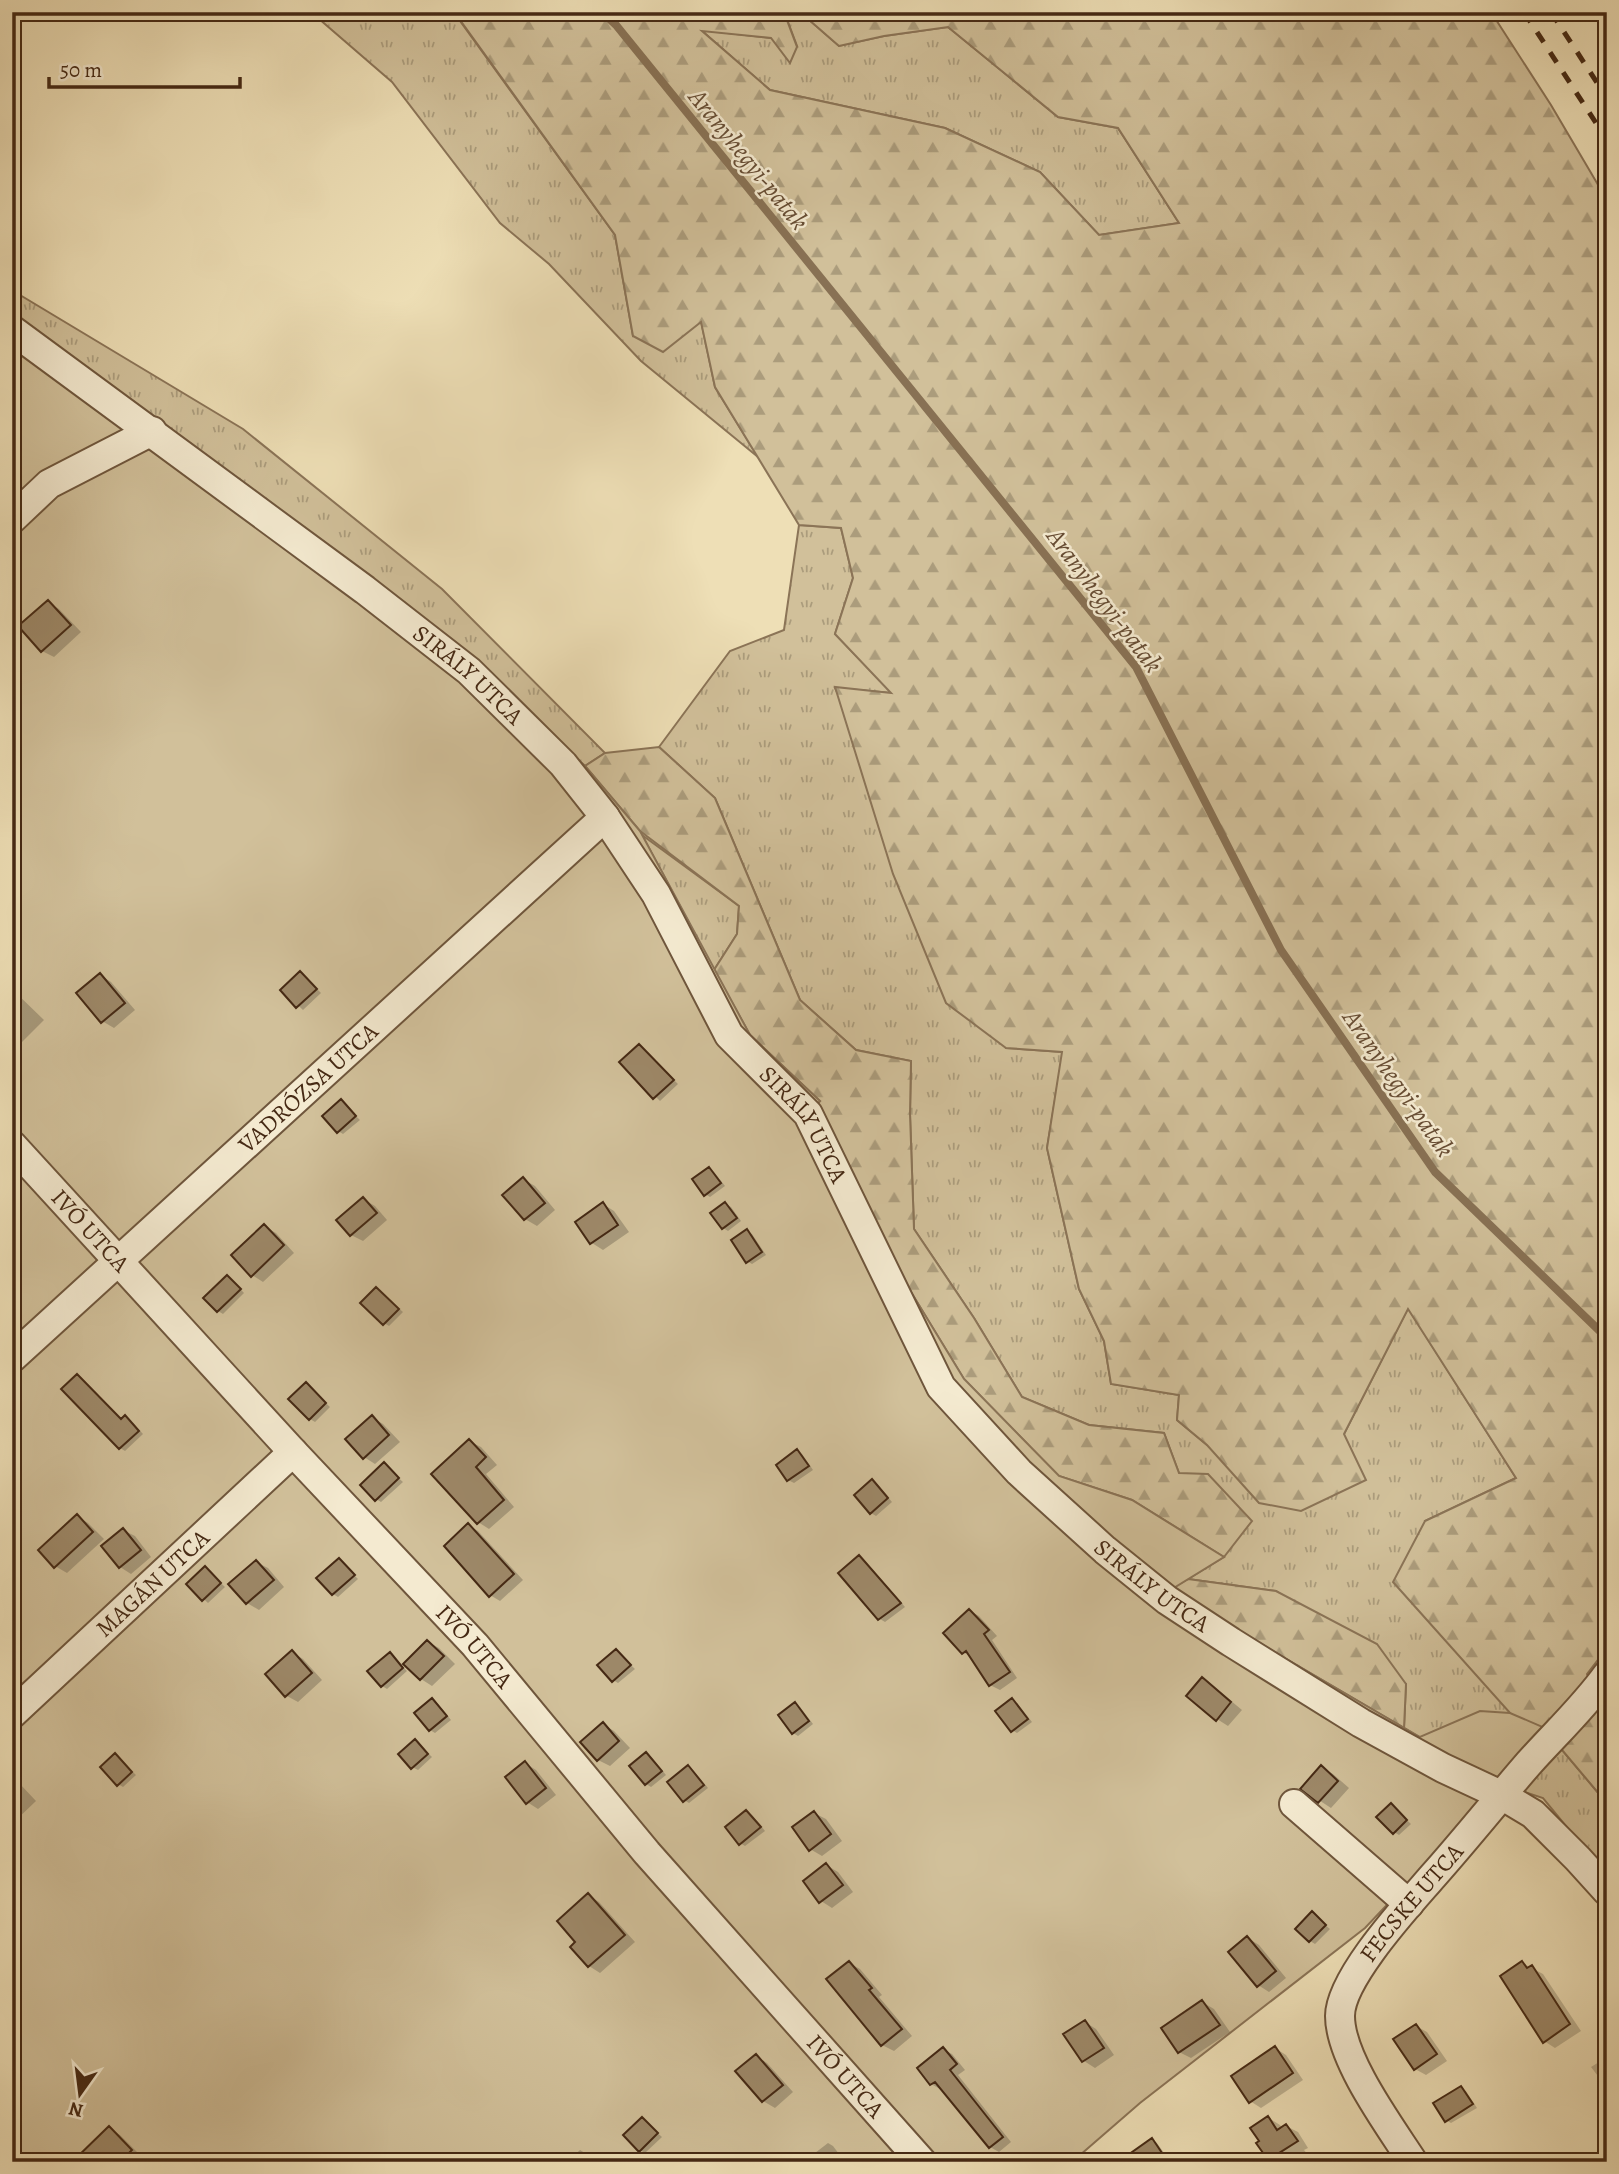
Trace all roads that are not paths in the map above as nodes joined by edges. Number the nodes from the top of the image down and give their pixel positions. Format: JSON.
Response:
{"nodes":[{"id":1,"x":12,"y":330,"type":"edge"},
{"id":2,"x":152,"y":431,"type":"junction"},
{"id":3,"x":12,"y":519,"type":"edge"},
{"id":4,"x":605,"y":817,"type":"junction"},
{"id":5,"x":12,"y":1145,"type":"edge"},
{"id":6,"x":119,"y":1261,"type":"junction"},
{"id":7,"x":12,"y":1358,"type":"edge"},
{"id":8,"x":293,"y":1452,"type":"junction"},
{"id":9,"x":1607,"y":1675,"type":"edge"},
{"id":10,"x":12,"y":1714,"type":"edge"},
{"id":11,"x":1503,"y":1796,"type":"junction"},
{"id":12,"x":1294,"y":1804,"type":"dead end"},
{"id":13,"x":1607,"y":1891,"type":"edge"},
{"id":14,"x":1409,"y":1905,"type":"junction"},
{"id":15,"x":922,"y":2162,"type":"edge"},
{"id":16,"x":1413,"y":2162,"type":"edge"}],
"edges":[{"from":1,"to":2,"type":"street","name":"SIRÁLY UTCA"},
{"from":2,"to":3,"type":"street"},
{"from":2,"to":4,"type":"street","name":"SIRÁLY UTCA"},
{"from":4,"to":6,"type":"street","name":"VADRÓZSA UTCA"},
{"from":4,"to":11,"type":"street","name":"SIRÁLY UTCA"},
{"from":5,"to":6,"type":"street","name":"IVÓ UTCA"},
{"from":6,"to":7,"type":"street","name":"VADRÓZSA UTCA"},
{"from":6,"to":8,"type":"street","name":"IVÓ UTCA"},
{"from":8,"to":10,"type":"street","name":"MAGÁN UTCA"},
{"from":8,"to":15,"type":"street","name":"IVÓ UTCA"},
{"from":9,"to":11,"type":"street","name":"FECSKE UTCA"},
{"from":11,"to":13,"type":"street","name":"SIRÁLY UTCA"},
{"from":11,"to":14,"type":"street","name":"FECSKE UTCA"},
{"from":12,"to":14,"type":"street"},
{"from":14,"to":16,"type":"street","name":"FECSKE UTCA"}]}
